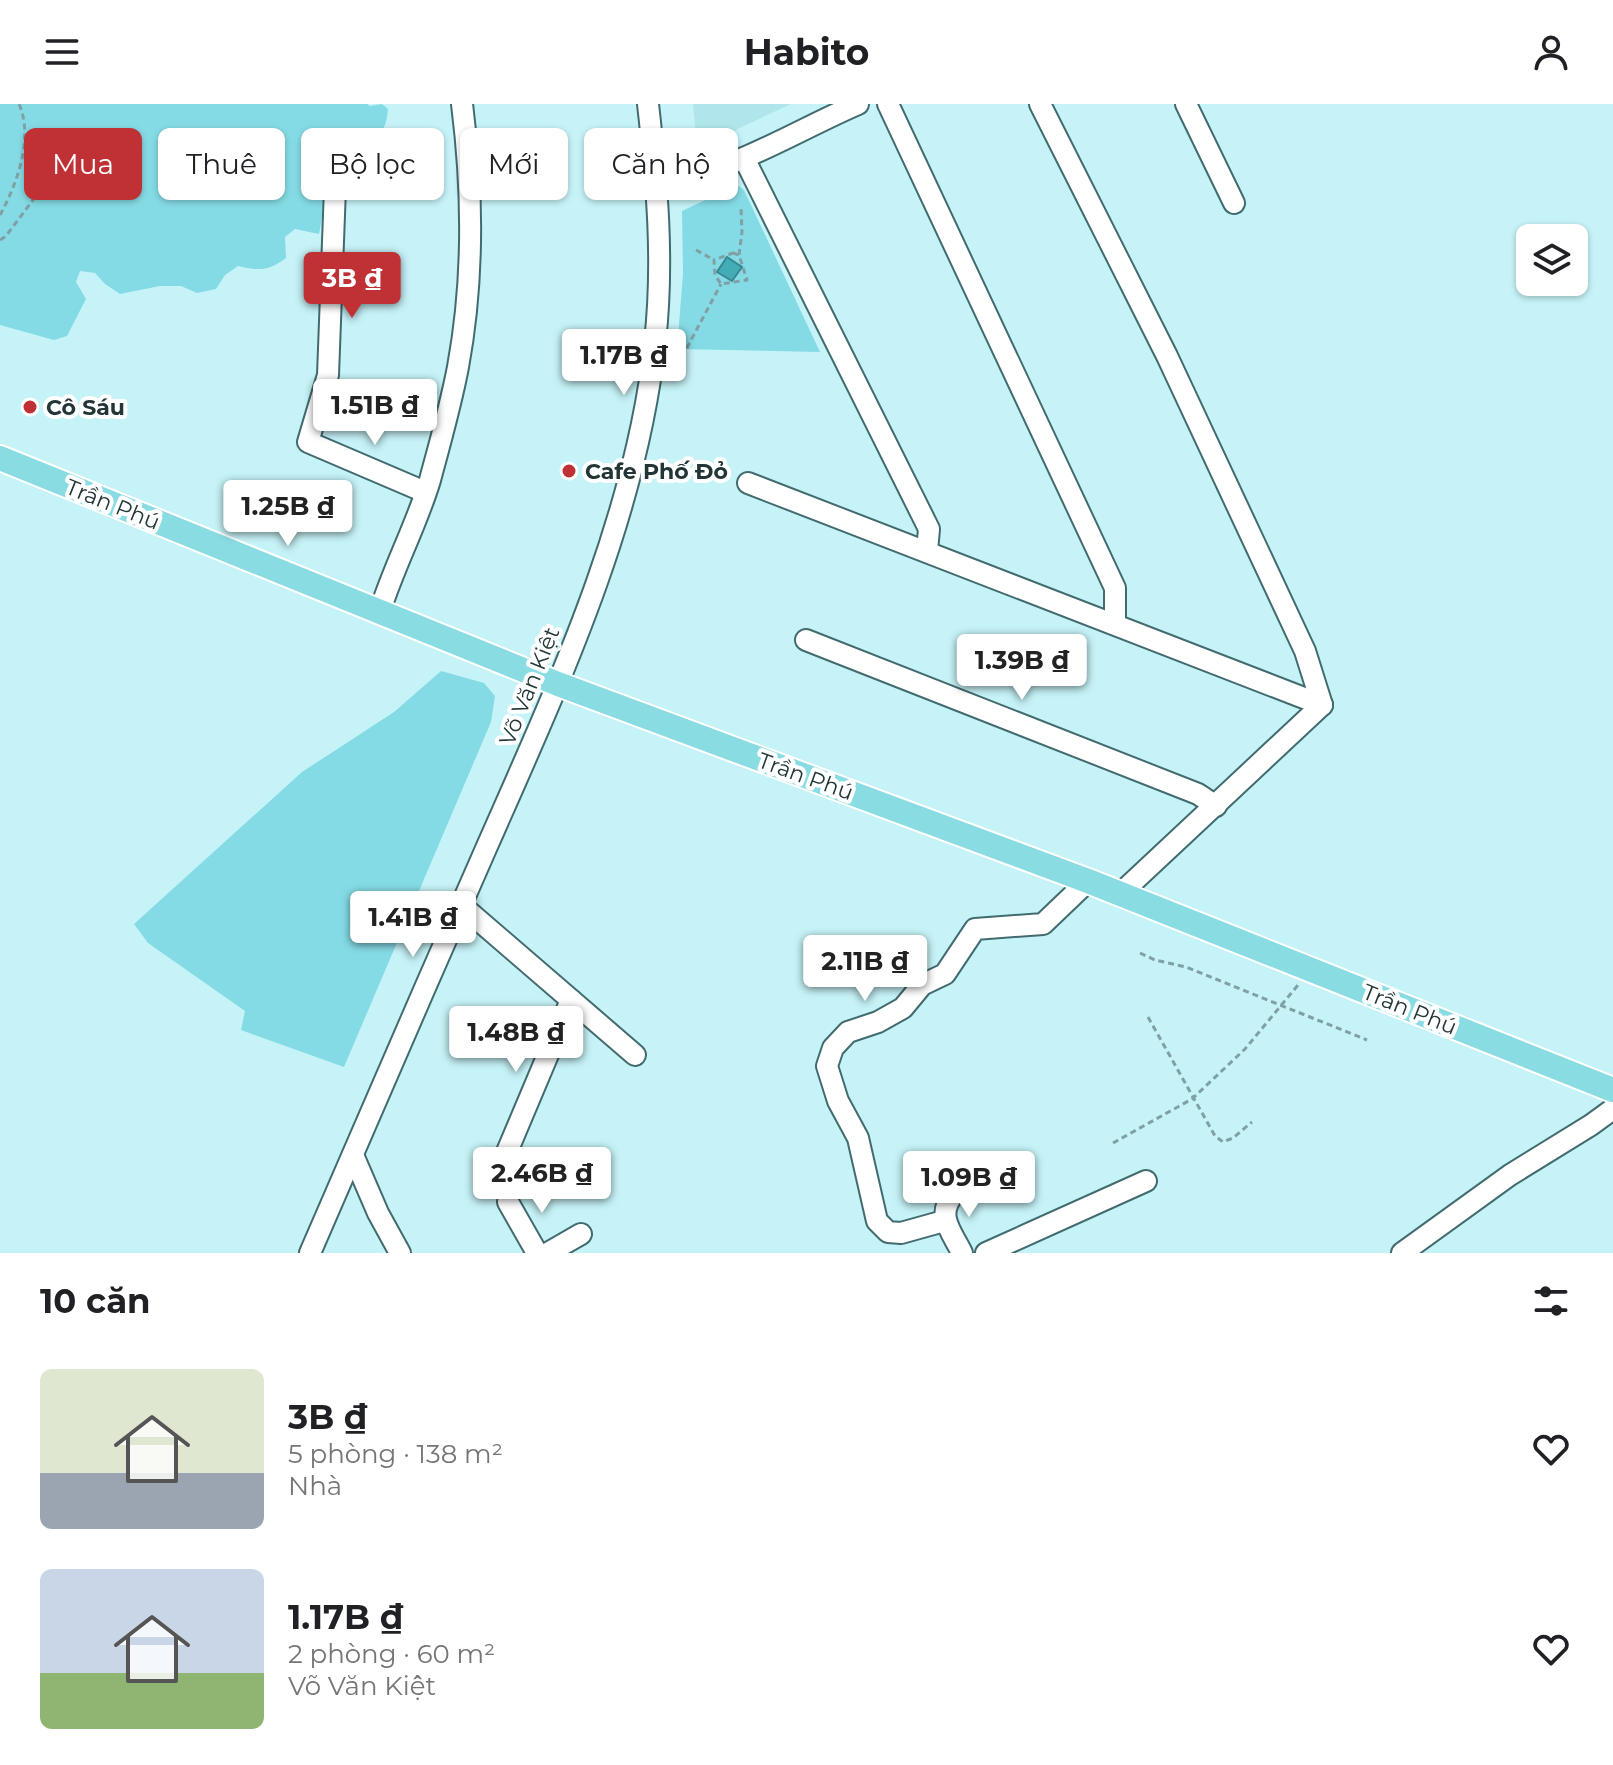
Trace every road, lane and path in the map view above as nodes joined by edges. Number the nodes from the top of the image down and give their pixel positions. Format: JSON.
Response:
{"nodes":[{"id":1,"x":19,"y":104,"type":"edge"},
{"id":2,"x":462,"y":104,"type":"edge"},
{"id":3,"x":648,"y":104,"type":"edge"},
{"id":4,"x":858,"y":104,"type":"edge"},
{"id":5,"x":888,"y":104,"type":"edge"},
{"id":6,"x":1040,"y":104,"type":"edge"},
{"id":7,"x":1186,"y":104,"type":"edge"},
{"id":8,"x":651,"y":128,"type":"edge"},
{"id":9,"x":744,"y":158,"type":"junction"},
{"id":10,"x":738,"y":160,"type":"edge"},
{"id":11,"x":33,"y":200,"type":"edge"},
{"id":12,"x":335,"y":200,"type":"edge"},
{"id":13,"x":658,"y":200,"type":"edge"},
{"id":14,"x":1234,"y":203,"type":"dead end"},
{"id":15,"x":741,"y":208,"type":"dead end"},
{"id":16,"x":0,"y":215,"type":"edge"},
{"id":17,"x":0,"y":240,"type":"edge"},
{"id":18,"x":696,"y":250,"type":"dead end"},
{"id":19,"x":739,"y":255,"type":"junction"},
{"id":20,"x":714,"y":260,"type":"junction"},
{"id":21,"x":721,"y":284,"type":"junction"},
{"id":22,"x":682,"y":357,"type":"dead end"},
{"id":23,"x":0,"y":458,"type":"edge"},
{"id":24,"x":748,"y":483,"type":"dead end"},
{"id":25,"x":425,"y":492,"type":"junction"},
{"id":26,"x":927,"y":551,"type":"junction"},
{"id":27,"x":380,"y":611,"type":"junction"},
{"id":28,"x":1115,"y":623,"type":"junction"},
{"id":29,"x":806,"y":640,"type":"dead end"},
{"id":30,"x":558,"y":684,"type":"junction"},
{"id":31,"x":1322,"y":705,"type":"junction"},
{"id":32,"x":1216,"y":806,"type":"junction"},
{"id":33,"x":1088,"y":881,"type":"junction"},
{"id":34,"x":1120,"y":894,"type":"junction"},
{"id":35,"x":461,"y":905,"type":"junction"},
{"id":36,"x":1140,"y":953,"type":"dead end"},
{"id":37,"x":1310,"y":969,"type":"junction"},
{"id":38,"x":571,"y":1000,"type":"junction"},
{"id":39,"x":1282,"y":1006,"type":"junction"},
{"id":40,"x":1148,"y":1017,"type":"dead end"},
{"id":41,"x":1367,"y":1040,"type":"dead end"},
{"id":42,"x":635,"y":1055,"type":"dead end"},
{"id":43,"x":1613,"y":1090,"type":"edge"},
{"id":44,"x":1192,"y":1099,"type":"junction"},
{"id":45,"x":1613,"y":1109,"type":"edge"},
{"id":46,"x":1252,"y":1122,"type":"dead end"},
{"id":47,"x":1113,"y":1143,"type":"dead end"},
{"id":48,"x":353,"y":1155,"type":"junction"},
{"id":49,"x":501,"y":1166,"type":"dead end"},
{"id":50,"x":1146,"y":1181,"type":"dead end"},
{"id":51,"x":983,"y":1185,"type":"dead end"},
{"id":52,"x":508,"y":1202,"type":"dead end"},
{"id":53,"x":944,"y":1221,"type":"junction"},
{"id":54,"x":581,"y":1234,"type":"dead end"},
{"id":55,"x":310,"y":1253,"type":"edge"},
{"id":56,"x":400,"y":1253,"type":"edge"},
{"id":57,"x":537,"y":1253,"type":"edge"},
{"id":58,"x":548,"y":1253,"type":"edge"},
{"id":59,"x":962,"y":1253,"type":"edge"},
{"id":60,"x":986,"y":1253,"type":"edge"},
{"id":61,"x":1402,"y":1253,"type":"edge"}],
"edges":[{"from":1,"to":16,"type":"path"},
{"from":2,"to":25,"type":"street"},
{"from":3,"to":8,"type":"street","name":"Võ Văn Kiệt"},
{"from":4,"to":9,"type":"street"},
{"from":5,"to":28,"type":"street"},
{"from":6,"to":31,"type":"street"},
{"from":7,"to":14,"type":"street"},
{"from":9,"to":10,"type":"street"},
{"from":9,"to":26,"type":"street"},
{"from":11,"to":17,"type":"path"},
{"from":12,"to":25,"type":"street"},
{"from":13,"to":30,"type":"street","name":"Võ Văn Kiệt"},
{"from":15,"to":19,"type":"path"},
{"from":18,"to":20,"type":"path"},
{"from":19,"to":20,"type":"path"},
{"from":19,"to":21,"type":"path"},
{"from":20,"to":21,"type":"path"},
{"from":21,"to":22,"type":"path"},
{"from":23,"to":27,"type":"main road","name":"Trần Phú"},
{"from":24,"to":26,"type":"street"},
{"from":25,"to":27,"type":"street"},
{"from":26,"to":28,"type":"street"},
{"from":27,"to":30,"type":"main road","name":"Trần Phú"},
{"from":28,"to":31,"type":"street"},
{"from":29,"to":32,"type":"street"},
{"from":30,"to":33,"type":"main road","name":"Trần Phú"},
{"from":30,"to":35,"type":"street","name":"Võ Văn Kiệt"},
{"from":31,"to":32,"type":"street"},
{"from":32,"to":34,"type":"street"},
{"from":33,"to":34,"type":"main road","name":"Trần Phú"},
{"from":33,"to":53,"type":"street"},
{"from":34,"to":37,"type":"main road","name":"Trần Phú"},
{"from":35,"to":38,"type":"street"},
{"from":35,"to":48,"type":"street","name":"Võ Văn Kiệt"},
{"from":36,"to":39,"type":"path"},
{"from":37,"to":39,"type":"path"},
{"from":37,"to":43,"type":"main road","name":"Trần Phú"},
{"from":38,"to":42,"type":"street"},
{"from":38,"to":49,"type":"street"},
{"from":39,"to":41,"type":"path"},
{"from":39,"to":44,"type":"path"},
{"from":40,"to":44,"type":"path"},
{"from":44,"to":46,"type":"path"},
{"from":44,"to":47,"type":"path"},
{"from":45,"to":61,"type":"street"},
{"from":48,"to":55,"type":"street","name":"Võ Văn Kiệt"},
{"from":48,"to":56,"type":"street"},
{"from":50,"to":60,"type":"street"},
{"from":51,"to":53,"type":"street"},
{"from":52,"to":57,"type":"street"},
{"from":53,"to":59,"type":"street"},
{"from":54,"to":58,"type":"street"}]}
